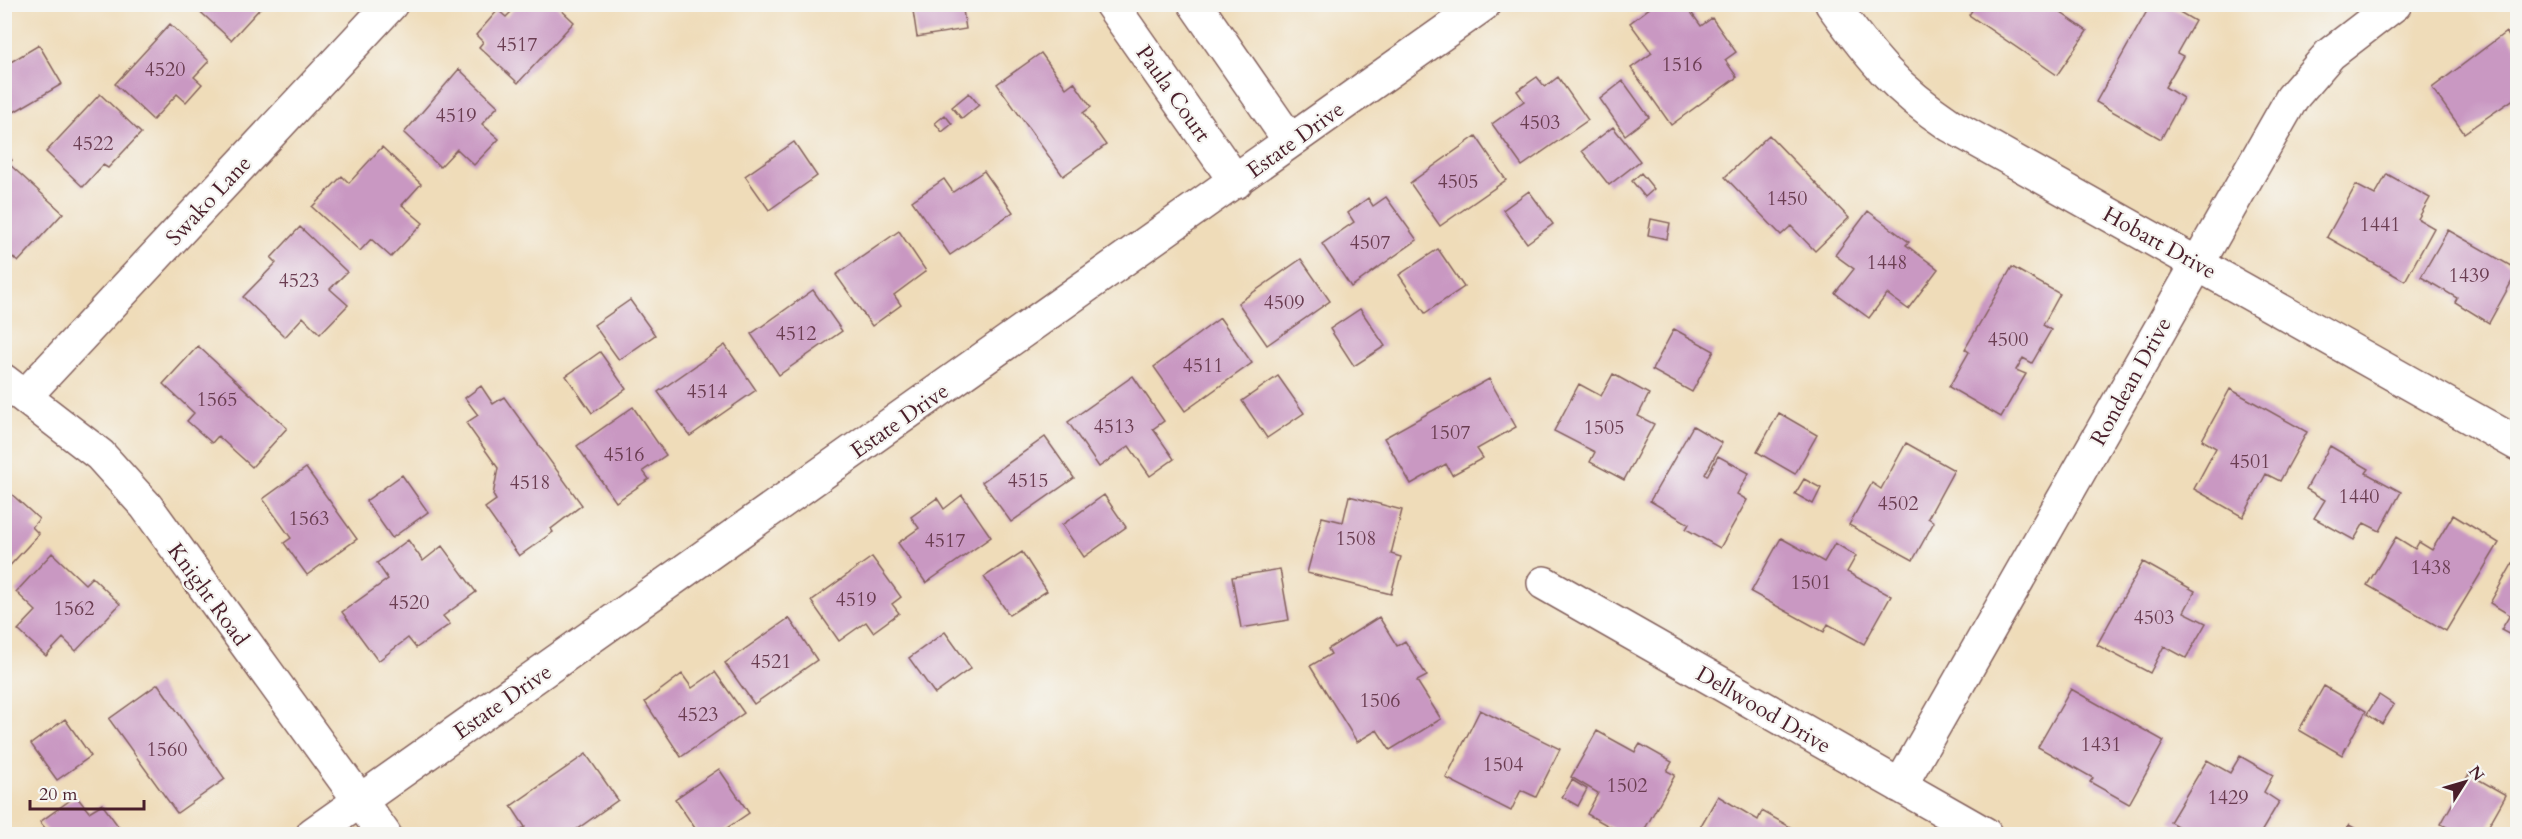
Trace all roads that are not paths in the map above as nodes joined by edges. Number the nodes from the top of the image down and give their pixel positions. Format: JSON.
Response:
{"nodes":[{"id":1,"x":391,"y":4,"type":"edge"},
{"id":2,"x":1111,"y":4,"type":"edge"},
{"id":3,"x":1195,"y":4,"type":"edge"},
{"id":4,"x":1484,"y":4,"type":"edge"},
{"id":5,"x":1832,"y":4,"type":"edge"},
{"id":6,"x":2395,"y":4,"type":"edge"},
{"id":7,"x":1290,"y":141,"type":"junction"},
{"id":8,"x":1236,"y":182,"type":"junction"},
{"id":9,"x":2197,"y":262,"type":"junction"},
{"id":10,"x":15,"y":388,"type":"edge"},
{"id":11,"x":2517,"y":444,"type":"edge"},
{"id":12,"x":1544,"y":583,"type":"dead end"},
{"id":13,"x":1900,"y":786,"type":"junction"},
{"id":14,"x":360,"y":801,"type":"junction"},
{"id":15,"x":313,"y":834,"type":"edge"},
{"id":16,"x":384,"y":834,"type":"edge"},
{"id":17,"x":1985,"y":834,"type":"edge"}],
"edges":[{"from":1,"to":10,"type":"street","name":"Swako Lane"},
{"from":2,"to":8,"type":"street","name":"Paula Court"},
{"from":3,"to":7,"type":"street"},
{"from":4,"to":7,"type":"street","name":"Estate Drive"},
{"from":5,"to":9,"type":"street","name":"Hobart Drive"},
{"from":6,"to":9,"type":"street","name":"Rondean Drive"},
{"from":7,"to":8,"type":"street","name":"Estate Drive"},
{"from":8,"to":14,"type":"street","name":"Estate Drive"},
{"from":9,"to":11,"type":"street","name":"Hobart Drive"},
{"from":9,"to":13,"type":"street","name":"Rondean Drive"},
{"from":10,"to":14,"type":"street","name":"Knight Road"},
{"from":12,"to":13,"type":"street","name":"Dellwood Drive"},
{"from":13,"to":17,"type":"street","name":"Dellwood Drive"},
{"from":14,"to":15,"type":"street","name":"Estate Drive"},
{"from":14,"to":16,"type":"street","name":"Knight Road"}]}
